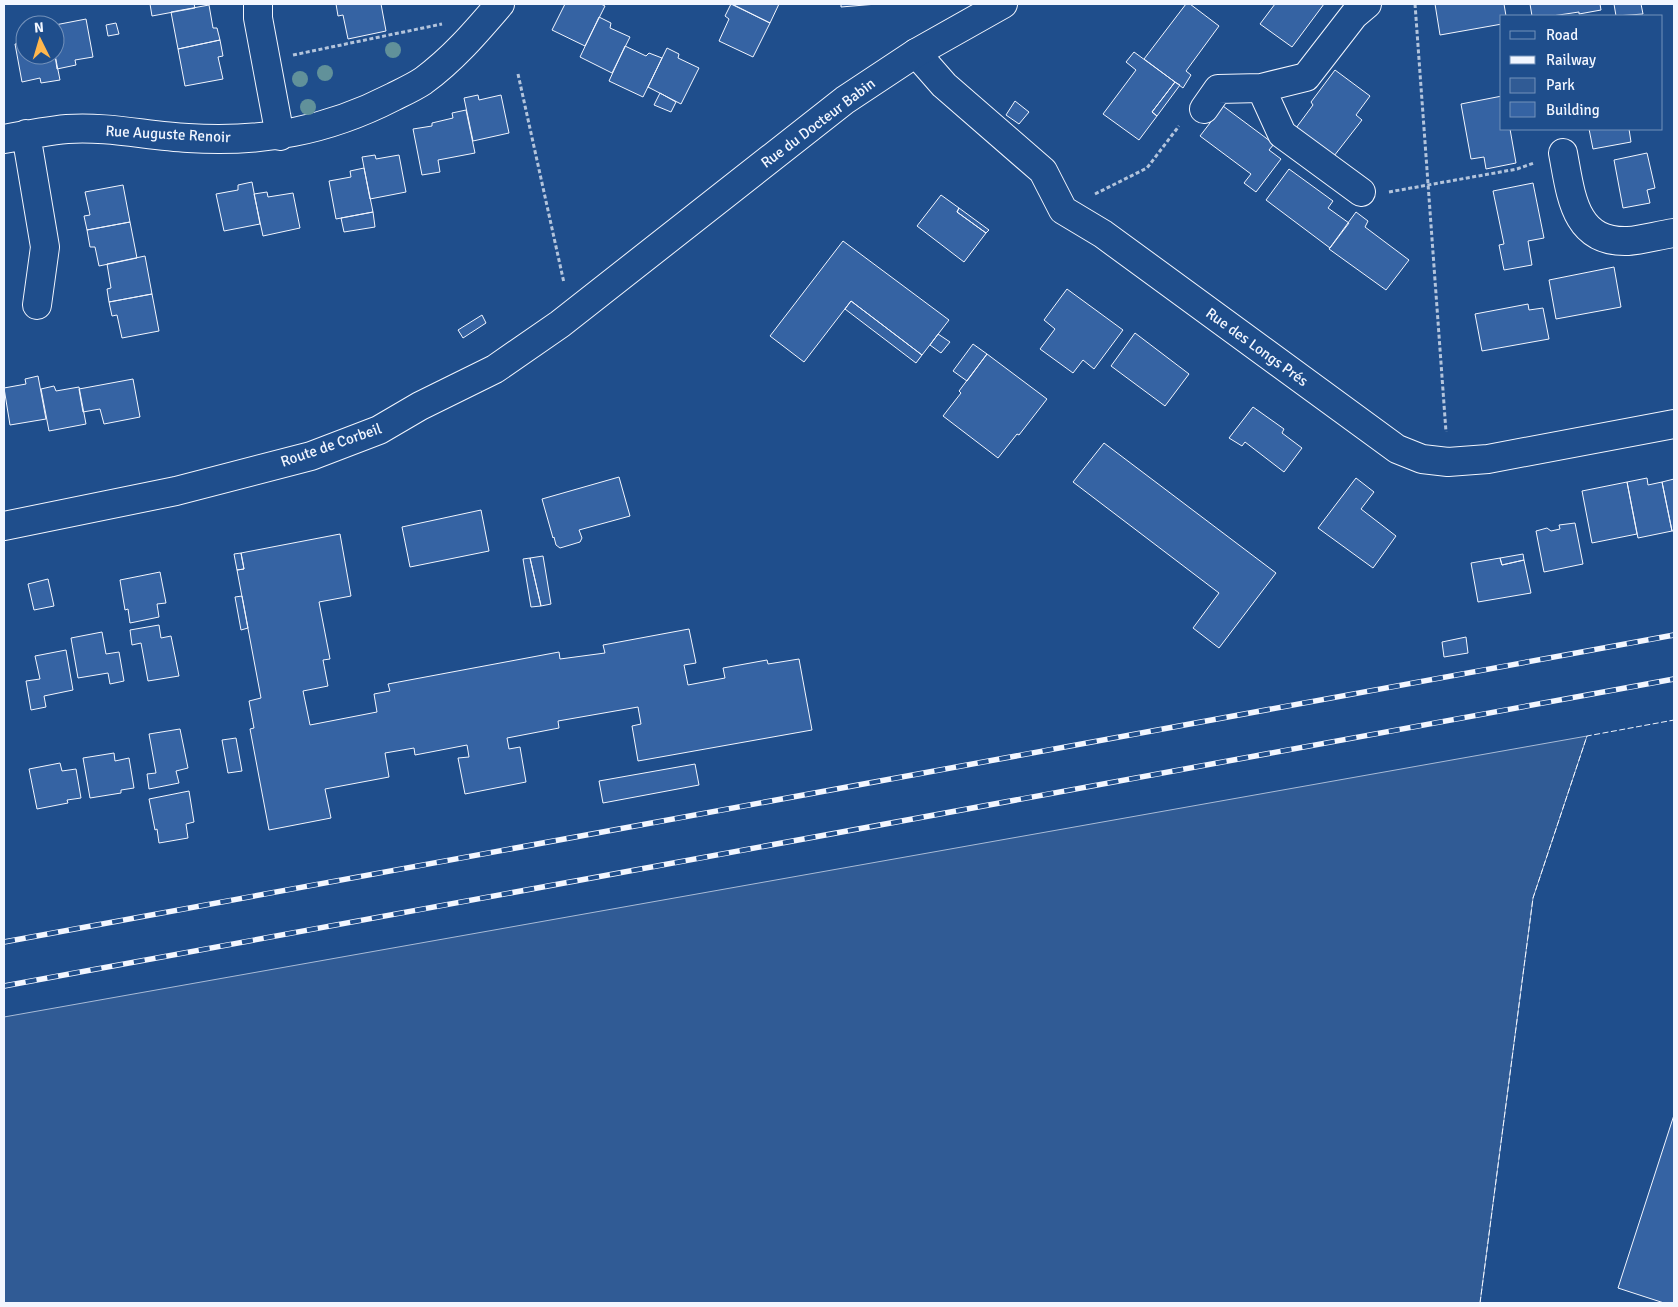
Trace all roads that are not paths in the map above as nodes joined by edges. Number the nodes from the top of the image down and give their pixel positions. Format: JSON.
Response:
{"nodes":[{"id":1,"x":258,"y":4,"type":"edge"},
{"id":2,"x":1003,"y":4,"type":"edge"},
{"id":3,"x":1366,"y":4,"type":"edge"},
{"id":4,"x":492,"y":13,"type":"edge"},
{"id":5,"x":916,"y":53,"type":"junction"},
{"id":6,"x":1261,"y":88,"type":"junction"},
{"id":7,"x":1204,"y":109,"type":"road end"},
{"id":8,"x":280,"y":136,"type":"junction"},
{"id":9,"x":15,"y":137,"type":"edge"},
{"id":10,"x":1563,"y":153,"type":"road end"},
{"id":11,"x":1361,"y":192,"type":"road end"},
{"id":12,"x":1674,"y":232,"type":"edge"},
{"id":13,"x":644,"y":259,"type":"joint"},
{"id":14,"x":37,"y":305,"type":"dead end"},
{"id":15,"x":1674,"y":424,"type":"edge"},
{"id":16,"x":4,"y":526,"type":"edge"}],
"edges":[{"from":1,"to":8,"type":"street"},
{"from":2,"to":5,"type":"street","name":"Rue du Docteur Babin"},
{"from":3,"to":6,"type":"street"},
{"from":4,"to":8,"type":"street","name":"Rue Auguste Renoir"},
{"from":5,"to":13,"type":"street","name":"Rue du Docteur Babin"},
{"from":5,"to":15,"type":"street","name":"Rue des Longs Prés"},
{"from":6,"to":7,"type":"street"},
{"from":6,"to":11,"type":"street"},
{"from":8,"to":9,"type":"street","name":"Rue Auguste Renoir"},
{"from":9,"to":14,"type":"street"},
{"from":10,"to":12,"type":"street"},
{"from":13,"to":16,"type":"street","name":"Route de Corbeil"}]}
